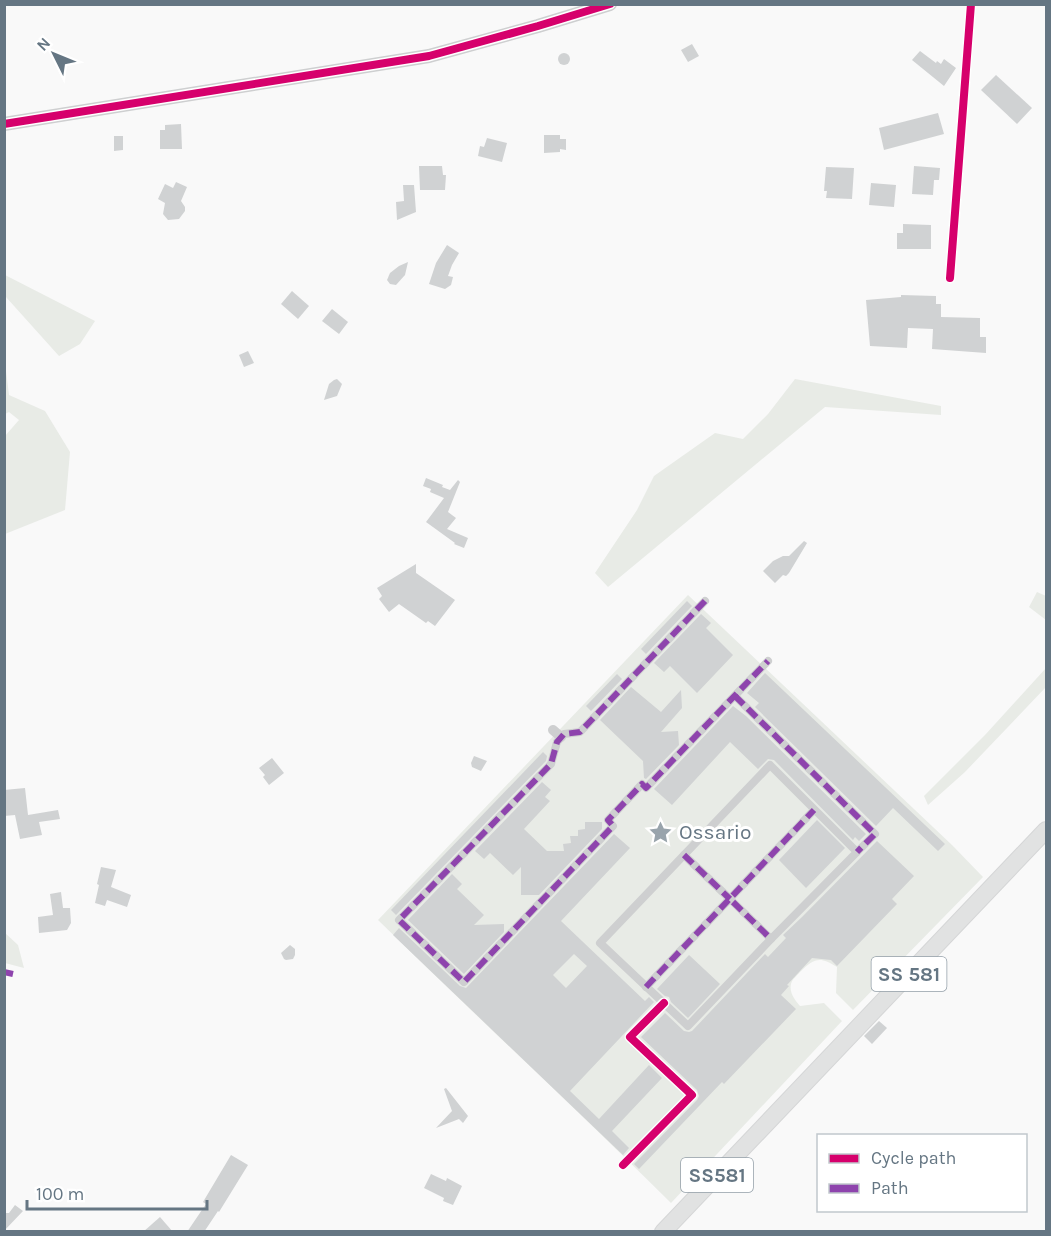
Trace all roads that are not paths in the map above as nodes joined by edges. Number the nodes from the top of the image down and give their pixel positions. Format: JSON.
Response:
{"nodes":[{"id":1,"x":610,"y":4,"type":"edge"},
{"id":2,"x":971,"y":4,"type":"edge"},
{"id":3,"x":4,"y":124,"type":"edge"},
{"id":4,"x":950,"y":278,"type":"dead end"},
{"id":5,"x":705,"y":601,"type":"dead end"},
{"id":6,"x":768,"y":661,"type":"dead end"},
{"id":7,"x":735,"y":696,"type":"junction"},
{"id":8,"x":814,"y":810,"type":"junction"},
{"id":9,"x":1047,"y":830,"type":"edge"},
{"id":10,"x":857,"y":852,"type":"junction"},
{"id":11,"x":684,"y":855,"type":"junction"},
{"id":12,"x":731,"y":900,"type":"junction"},
{"id":13,"x":771,"y":939,"type":"junction"},
{"id":14,"x":646,"y":987,"type":"junction"},
{"id":15,"x":664,"y":1004,"type":"junction"},
{"id":16,"x":771,"y":1119,"type":"joint"},
{"id":17,"x":623,"y":1165,"type":"dead end"},
{"id":18,"x":663,"y":1232,"type":"edge"}],
"edges":[{"from":1,"to":3,"type":"street"},
{"from":2,"to":4,"type":"street"},
{"from":5,"to":7,"type":"street"},
{"from":6,"to":7,"type":"street"},
{"from":7,"to":10,"type":"street"},
{"from":8,"to":10,"type":"street"},
{"from":8,"to":11,"type":"street"},
{"from":8,"to":12,"type":"street"},
{"from":9,"to":16,"type":"main road","number":"SS 581"},
{"from":10,"to":13,"type":"street"},
{"from":11,"to":12,"type":"street"},
{"from":11,"to":14,"type":"street"},
{"from":12,"to":13,"type":"street"},
{"from":12,"to":14,"type":"street"},
{"from":13,"to":15,"type":"street"},
{"from":14,"to":15,"type":"street"},
{"from":15,"to":17,"type":"street"},
{"from":16,"to":18,"type":"main road","number":"SS581"}]}
